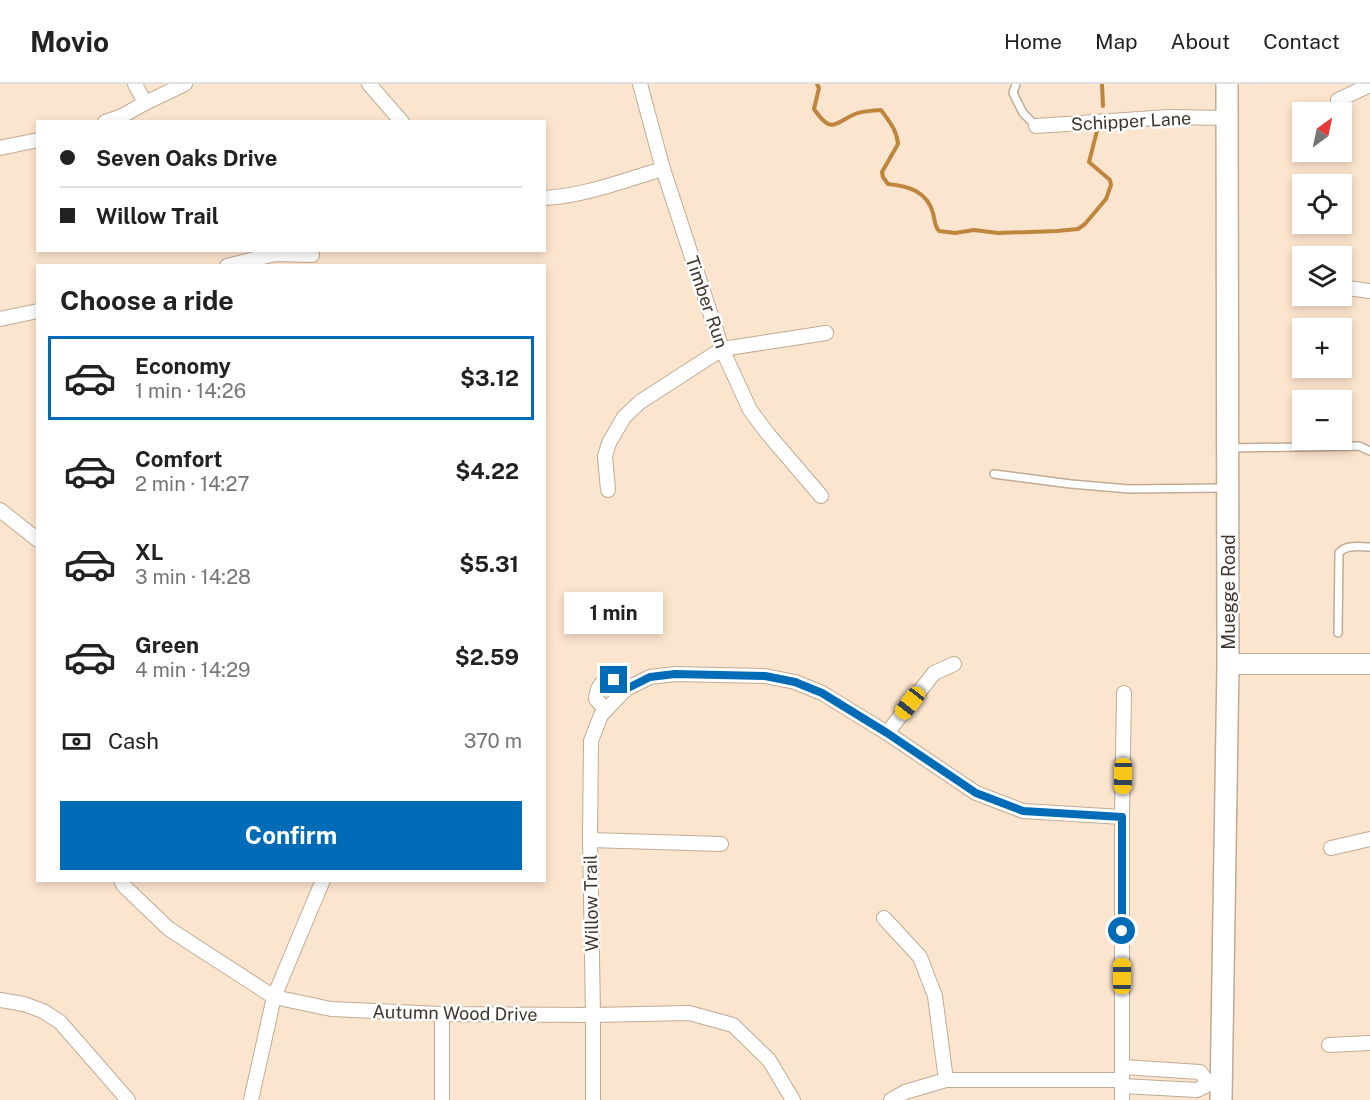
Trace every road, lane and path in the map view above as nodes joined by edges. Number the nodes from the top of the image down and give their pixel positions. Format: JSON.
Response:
{"nodes":[{"id":1,"x":135,"y":84,"type":"edge"},
{"id":2,"x":185,"y":84,"type":"edge"},
{"id":3,"x":369,"y":84,"type":"edge"},
{"id":4,"x":640,"y":84,"type":"edge"},
{"id":5,"x":1016,"y":84,"type":"edge"},
{"id":6,"x":1227,"y":84,"type":"edge"},
{"id":7,"x":1370,"y":85,"type":"edge"},
{"id":8,"x":1338,"y":100,"type":"dead end"},
{"id":9,"x":145,"y":103,"type":"junction"},
{"id":10,"x":1226,"y":118,"type":"junction"},
{"id":11,"x":111,"y":120,"type":"edge"},
{"id":12,"x":400,"y":120,"type":"edge"},
{"id":13,"x":1036,"y":126,"type":"joint"},
{"id":14,"x":36,"y":140,"type":"edge"},
{"id":15,"x":0,"y":148,"type":"edge"},
{"id":16,"x":663,"y":169,"type":"junction"},
{"id":17,"x":546,"y":198,"type":"edge"},
{"id":18,"x":312,"y":255,"type":"dead end"},
{"id":19,"x":234,"y":264,"type":"edge"},
{"id":20,"x":1352,"y":289,"type":"edge"},
{"id":21,"x":1370,"y":291,"type":"edge"},
{"id":22,"x":36,"y":311,"type":"edge"},
{"id":23,"x":0,"y":319,"type":"edge"},
{"id":24,"x":826,"y":333,"type":"dead end"},
{"id":25,"x":722,"y":349,"type":"junction"},
{"id":26,"x":1227,"y":448,"type":"junction"},
{"id":27,"x":1370,"y":451,"type":"edge"},
{"id":28,"x":994,"y":474,"type":"dead end"},
{"id":29,"x":1228,"y":488,"type":"junction"},
{"id":30,"x":608,"y":490,"type":"dead end"},
{"id":31,"x":821,"y":496,"type":"dead end"},
{"id":32,"x":0,"y":510,"type":"edge"},
{"id":33,"x":36,"y":538,"type":"edge"},
{"id":34,"x":1370,"y":547,"type":"edge"},
{"id":35,"x":1338,"y":633,"type":"dead end"},
{"id":36,"x":954,"y":664,"type":"dead end"},
{"id":37,"x":1228,"y":664,"type":"junction"},
{"id":38,"x":1370,"y":664,"type":"edge"},
{"id":39,"x":624,"y":690,"type":"junction"},
{"id":40,"x":1125,"y":693,"type":"dead end"},
{"id":41,"x":606,"y":710,"type":"junction"},
{"id":42,"x":887,"y":733,"type":"junction"},
{"id":43,"x":1122,"y":817,"type":"junction"},
{"id":44,"x":1370,"y":839,"type":"edge"},
{"id":45,"x":590,"y":840,"type":"junction"},
{"id":46,"x":721,"y":844,"type":"dead end"},
{"id":47,"x":1331,"y":848,"type":"dead end"},
{"id":48,"x":122,"y":882,"type":"edge"},
{"id":49,"x":322,"y":882,"type":"edge"},
{"id":50,"x":885,"y":918,"type":"dead end"},
{"id":51,"x":274,"y":997,"type":"junction"},
{"id":52,"x":0,"y":999,"type":"edge"},
{"id":53,"x":442,"y":1014,"type":"junction"},
{"id":54,"x":593,"y":1015,"type":"junction"},
{"id":55,"x":1370,"y":1043,"type":"edge"},
{"id":56,"x":1329,"y":1045,"type":"dead end"},
{"id":57,"x":946,"y":1080,"type":"junction"},
{"id":58,"x":1122,"y":1083,"type":"edge"},
{"id":59,"x":1217,"y":1089,"type":"edge"},
{"id":60,"x":128,"y":1100,"type":"edge"},
{"id":61,"x":251,"y":1100,"type":"edge"},
{"id":62,"x":442,"y":1100,"type":"edge"},
{"id":63,"x":593,"y":1100,"type":"edge"},
{"id":64,"x":793,"y":1100,"type":"edge"},
{"id":65,"x":891,"y":1100,"type":"edge"}],
"edges":[{"from":1,"to":9,"type":"street"},
{"from":2,"to":9,"type":"street"},
{"from":3,"to":12,"type":"street"},
{"from":4,"to":16,"type":"street","name":"Timber Run"},
{"from":5,"to":13,"type":"lane"},
{"from":6,"to":10,"type":"main road","name":"Muegge Road"},
{"from":7,"to":8,"type":"street"},
{"from":9,"to":11,"type":"street"},
{"from":10,"to":13,"type":"street","name":"Schipper Lane"},
{"from":10,"to":26,"type":"main road","name":"Muegge Road"},
{"from":14,"to":15,"type":"street"},
{"from":16,"to":17,"type":"street"},
{"from":16,"to":25,"type":"street","name":"Timber Run"},
{"from":18,"to":19,"type":"street"},
{"from":20,"to":21,"type":"street"},
{"from":22,"to":23,"type":"street"},
{"from":24,"to":25,"type":"street"},
{"from":25,"to":30,"type":"street"},
{"from":25,"to":31,"type":"street","name":"Timber Run"},
{"from":26,"to":27,"type":"lane"},
{"from":26,"to":29,"type":"main road","name":"Muegge Road"},
{"from":28,"to":29,"type":"lane"},
{"from":29,"to":37,"type":"main road","name":"Muegge Road"},
{"from":32,"to":33,"type":"street"},
{"from":34,"to":35,"type":"lane"},
{"from":36,"to":42,"type":"street"},
{"from":37,"to":38,"type":"street"},
{"from":37,"to":59,"type":"main road","name":"Muegge Road"},
{"from":39,"to":41,"type":"street","name":"Willow Trail"},
{"from":39,"to":41,"type":"street"},
{"from":39,"to":42,"type":"street","name":"Willow Trail"},
{"from":40,"to":43,"type":"street"},
{"from":41,"to":45,"type":"street","name":"Willow Trail"},
{"from":42,"to":43,"type":"street","name":"Willow Trail"},
{"from":43,"to":58,"type":"street"},
{"from":44,"to":47,"type":"street"},
{"from":45,"to":46,"type":"street"},
{"from":45,"to":54,"type":"street","name":"Willow Trail"},
{"from":48,"to":51,"type":"street","name":"Autumn Wood Drive"},
{"from":49,"to":51,"type":"street"},
{"from":50,"to":57,"type":"street"},
{"from":51,"to":53,"type":"street","name":"Autumn Wood Drive"},
{"from":51,"to":61,"type":"street"},
{"from":52,"to":60,"type":"street"},
{"from":53,"to":54,"type":"street","name":"Autumn Wood Drive"},
{"from":53,"to":62,"type":"street"},
{"from":54,"to":63,"type":"street","name":"Willow Trail"},
{"from":54,"to":64,"type":"street","name":"Autumn Wood Drive"},
{"from":55,"to":56,"type":"street"},
{"from":57,"to":58,"type":"street"},
{"from":57,"to":65,"type":"street"},
{"from":58,"to":59,"type":"street"},
{"from":58,"to":59,"type":"street"}]}
